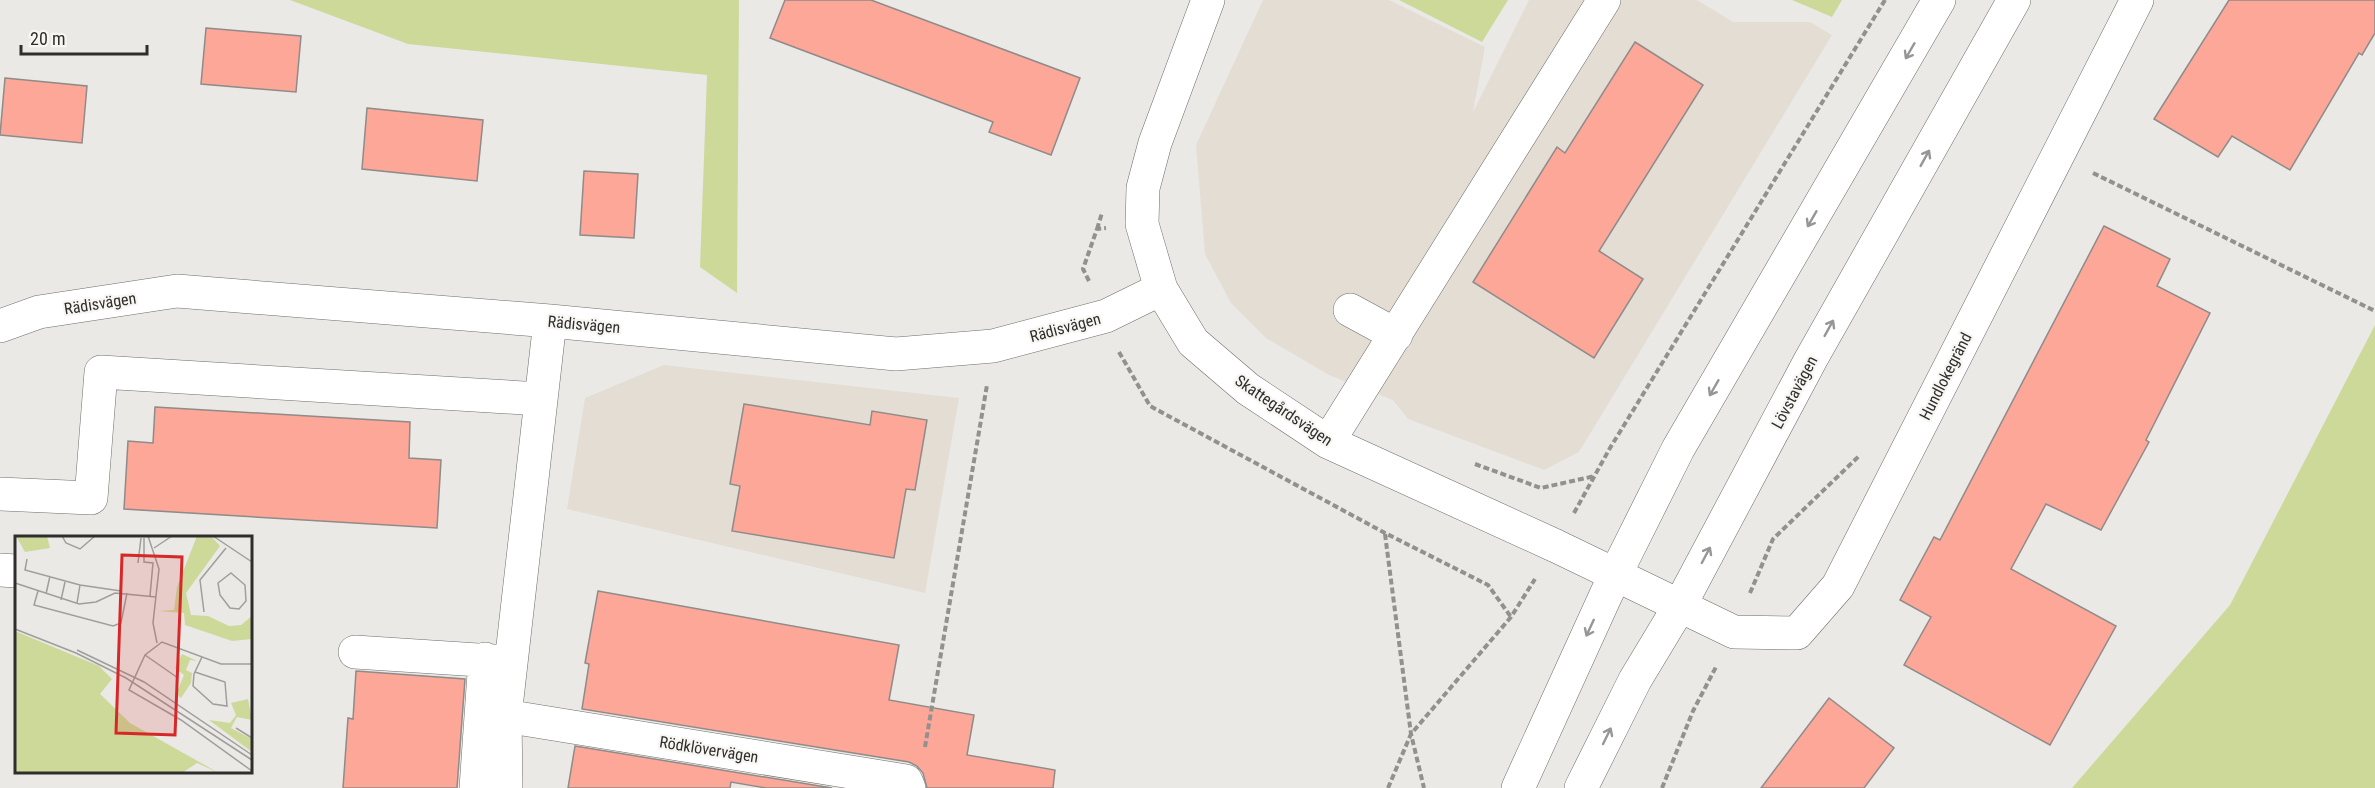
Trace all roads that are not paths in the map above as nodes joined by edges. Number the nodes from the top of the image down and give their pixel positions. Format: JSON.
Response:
{"nodes":[{"id":1,"x":1208,"y":0,"type":"edge"},
{"id":2,"x":1604,"y":0,"type":"edge"},
{"id":3,"x":1939,"y":0,"type":"edge"},
{"id":4,"x":2014,"y":0,"type":"edge"},
{"id":5,"x":2137,"y":0,"type":"edge"},
{"id":6,"x":1161,"y":289,"type":"junction"},
{"id":7,"x":1350,"y":310,"type":"dead end"},
{"id":8,"x":550,"y":321,"type":"junction"},
{"id":9,"x":0,"y":326,"type":"edge"},
{"id":10,"x":1396,"y":335,"type":"junction"},
{"id":11,"x":540,"y":399,"type":"junction"},
{"id":12,"x":1328,"y":442,"type":"junction"},
{"id":13,"x":0,"y":494,"type":"edge"},
{"id":14,"x":0,"y":570,"type":"edge"},
{"id":15,"x":15,"y":571,"type":"edge"},
{"id":16,"x":1615,"y":575,"type":"junction"},
{"id":17,"x":1678,"y":607,"type":"junction"},
{"id":18,"x":355,"y":652,"type":"dead end"},
{"id":19,"x":498,"y":661,"type":"junction"},
{"id":20,"x":505,"y":716,"type":"junction"},
{"id":21,"x":908,"y":784,"type":"edge"},
{"id":22,"x":476,"y":788,"type":"edge"},
{"id":23,"x":506,"y":788,"type":"edge"},
{"id":24,"x":1518,"y":788,"type":"edge"},
{"id":25,"x":1581,"y":788,"type":"edge"}],
"edges":[{"from":1,"to":6,"type":"street","name":"Skattegårdsvägen"},
{"from":2,"to":10,"type":"street"},
{"from":3,"to":16,"type":"street","one_way":true},
{"from":17,"to":4,"type":"street","name":"Lövstavägen","one_way":true},
{"from":5,"to":17,"type":"street","name":"Hundlokegränd"},
{"from":6,"to":8,"type":"street","name":"Rädisvägen"},
{"from":6,"to":12,"type":"street","name":"Skattegårdsvägen"},
{"from":7,"to":10,"type":"street"},
{"from":8,"to":9,"type":"street","name":"Rädisvägen"},
{"from":8,"to":11,"type":"street"},
{"from":10,"to":12,"type":"street"},
{"from":11,"to":13,"type":"street"},
{"from":11,"to":19,"type":"street"},
{"from":12,"to":16,"type":"street","name":"Skattegårdsvägen"},
{"from":14,"to":15,"type":"street"},
{"from":16,"to":17,"type":"street","name":"Hundlokegränd"},
{"from":16,"to":24,"type":"street","one_way":true},
{"from":25,"to":17,"type":"street","name":"Lövstavägen","one_way":true},
{"from":18,"to":19,"type":"street"},
{"from":19,"to":20,"type":"street"},
{"from":19,"to":22,"type":"street"},
{"from":20,"to":21,"type":"street","name":"Rödklövervägen"},
{"from":20,"to":23,"type":"street"}]}
